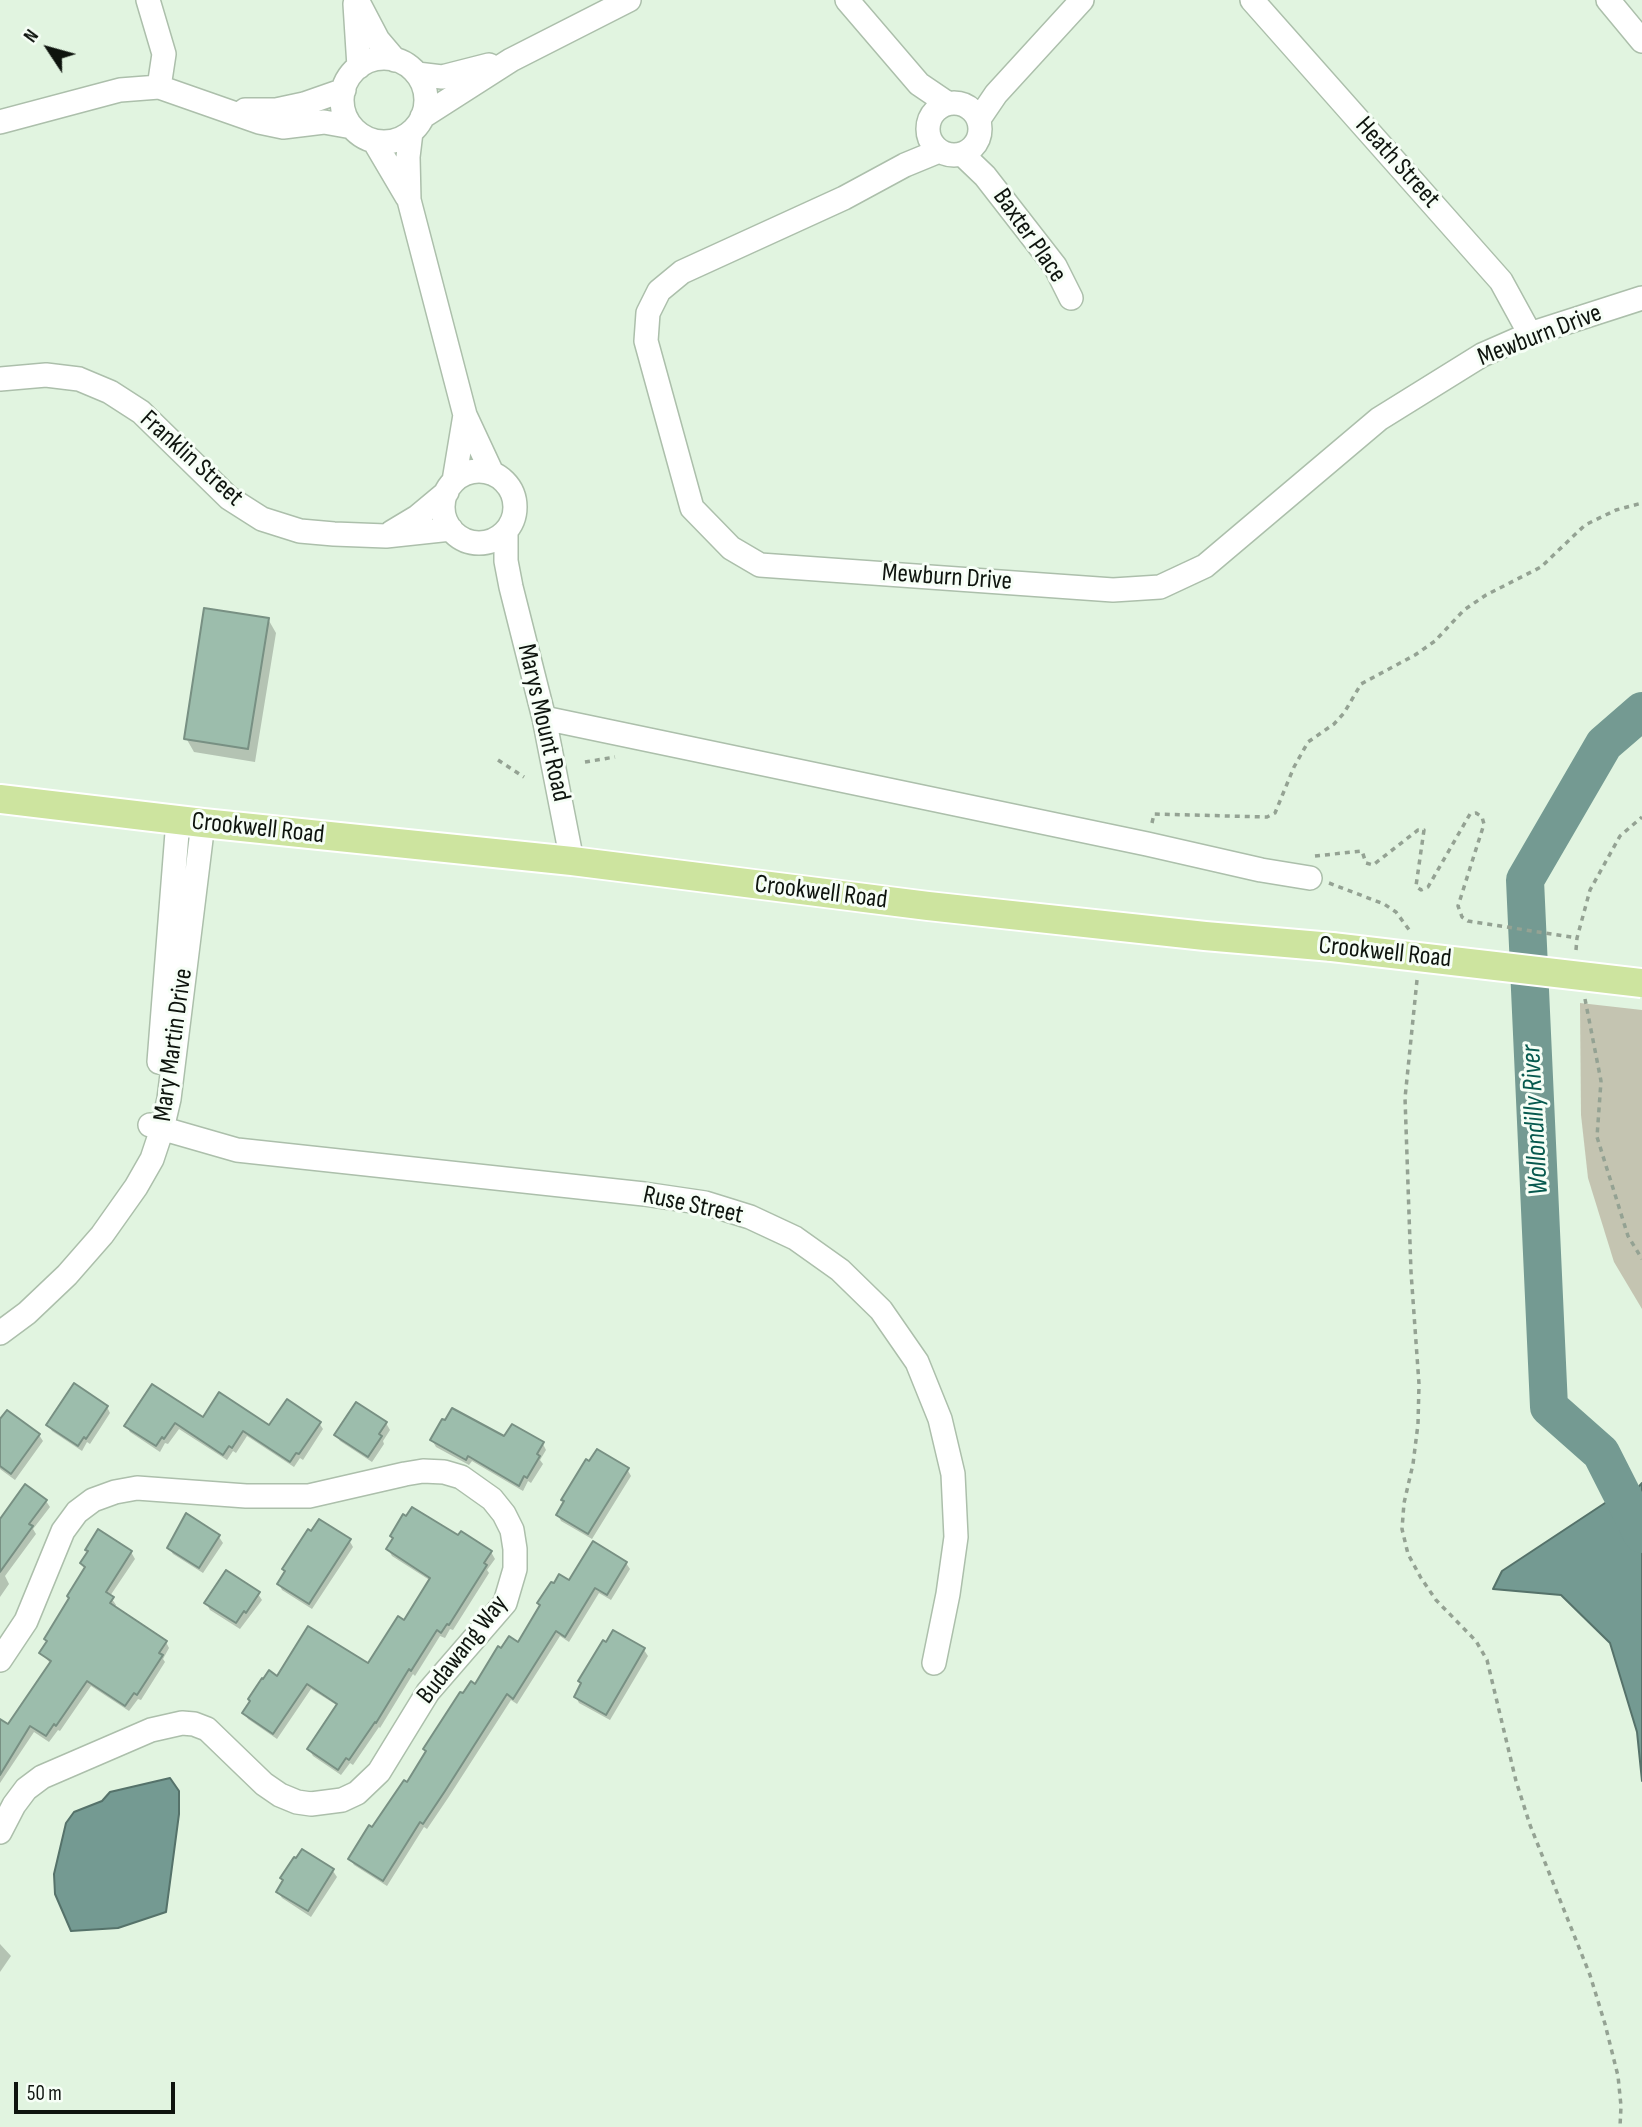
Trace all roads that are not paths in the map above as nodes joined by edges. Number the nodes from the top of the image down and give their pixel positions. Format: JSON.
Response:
{"nodes":[{"id":1,"x":148,"y":0,"type":"edge"},
{"id":2,"x":356,"y":0,"type":"edge"},
{"id":3,"x":629,"y":0,"type":"edge"},
{"id":4,"x":847,"y":0,"type":"edge"},
{"id":5,"x":1082,"y":0,"type":"edge"},
{"id":6,"x":1252,"y":0,"type":"edge"},
{"id":7,"x":1608,"y":0,"type":"edge"},
{"id":8,"x":1642,"y":41,"type":"edge"},
{"id":9,"x":395,"y":60,"type":"junction"},
{"id":10,"x":511,"y":61,"type":"junction"},
{"id":11,"x":359,"y":67,"type":"junction"},
{"id":12,"x":417,"y":74,"type":"junction"},
{"id":13,"x":159,"y":87,"type":"junction"},
{"id":14,"x":344,"y":90,"type":"junction"},
{"id":15,"x":229,"y":110,"type":"junction"},
{"id":16,"x":0,"y":122,"type":"edge"},
{"id":17,"x":417,"y":125,"type":"junction"},
{"id":18,"x":352,"y":127,"type":"junction"},
{"id":19,"x":954,"y":128,"type":"junction"},
{"id":20,"x":374,"y":141,"type":"junction"},
{"id":21,"x":409,"y":200,"type":"junction"},
{"id":22,"x":1071,"y":298,"type":"dead end"},
{"id":23,"x":1642,"y":298,"type":"edge"},
{"id":24,"x":1530,"y":334,"type":"junction"},
{"id":25,"x":0,"y":379,"type":"edge"},
{"id":26,"x":465,"y":415,"type":"junction"},
{"id":27,"x":492,"y":473,"type":"junction"},
{"id":28,"x":450,"y":486,"type":"junction"},
{"id":29,"x":451,"y":529,"type":"junction"},
{"id":30,"x":506,"y":531,"type":"junction"},
{"id":31,"x":386,"y":536,"type":"junction"},
{"id":32,"x":471,"y":542,"type":"junction"},
{"id":33,"x":511,"y":587,"type":"junction"},
{"id":34,"x":544,"y":718,"type":"junction"},
{"id":35,"x":0,"y":799,"type":"edge"},
{"id":36,"x":191,"y":822,"type":"junction"},
{"id":37,"x":572,"y":861,"type":"junction"},
{"id":38,"x":1310,"y":867,"type":"road end"},
{"id":39,"x":1642,"y":983,"type":"edge"},
{"id":40,"x":156,"y":1127,"type":"junction"},
{"id":41,"x":0,"y":1332,"type":"edge"},
{"id":42,"x":0,"y":1660,"type":"edge"},
{"id":43,"x":934,"y":1663,"type":"dead end"},
{"id":44,"x":0,"y":1832,"type":"edge"}],
"edges":[{"from":1,"to":13,"type":"street"},
{"from":2,"to":9,"type":"street"},
{"from":2,"to":11,"type":"street"},
{"from":3,"to":10,"type":"street"},
{"from":4,"to":19,"type":"street","name":"Baxter Place"},
{"from":5,"to":19,"type":"street"},
{"from":6,"to":24,"type":"street","name":"Heath Street"},
{"from":7,"to":8,"type":"street"},
{"from":9,"to":11,"type":"street"},
{"from":9,"to":12,"type":"street"},
{"from":10,"to":12,"type":"street"},
{"from":10,"to":17,"type":"street"},
{"from":11,"to":14,"type":"street"},
{"from":12,"to":17,"type":"street"},
{"from":13,"to":15,"type":"street"},
{"from":13,"to":16,"type":"street"},
{"from":14,"to":15,"type":"street"},
{"from":14,"to":18,"type":"street"},
{"from":15,"to":18,"type":"street"},
{"from":17,"to":20,"type":"street"},
{"from":17,"to":21,"type":"street"},
{"from":18,"to":20,"type":"street"},
{"from":19,"to":22,"type":"street","name":"Baxter Place"},
{"from":19,"to":24,"type":"street","name":"Mewburn Drive"},
{"from":20,"to":21,"type":"street"},
{"from":21,"to":26,"type":"street"},
{"from":23,"to":24,"type":"street","name":"Mewburn Drive"},
{"from":25,"to":31,"type":"street","name":"Franklin Street"},
{"from":26,"to":27,"type":"street"},
{"from":26,"to":28,"type":"street"},
{"from":27,"to":28,"type":"street"},
{"from":27,"to":30,"type":"street"},
{"from":28,"to":29,"type":"street"},
{"from":28,"to":31,"type":"street"},
{"from":29,"to":31,"type":"street","name":"Franklin Street"},
{"from":29,"to":32,"type":"street"},
{"from":30,"to":32,"type":"street"},
{"from":30,"to":33,"type":"street","name":"Marys Mount Road"},
{"from":32,"to":33,"type":"street","name":"Marys Mount Road"},
{"from":33,"to":34,"type":"street","name":"Marys Mount Road"},
{"from":34,"to":37,"type":"street","name":"Marys Mount Road"},
{"from":34,"to":38,"type":"street"},
{"from":35,"to":36,"type":"main road","name":"Crookwell Road"},
{"from":36,"to":37,"type":"main road","name":"Crookwell Road"},
{"from":36,"to":40,"type":"street","name":"Mary Martin Drive"},
{"from":37,"to":39,"type":"main road","name":"Crookwell Road","bridge":true},
{"from":40,"to":41,"type":"street","name":"Mary Martin Drive"},
{"from":40,"to":43,"type":"street","name":"Ruse Street"},
{"from":42,"to":44,"type":"street","name":"Budawang Way"}]}
